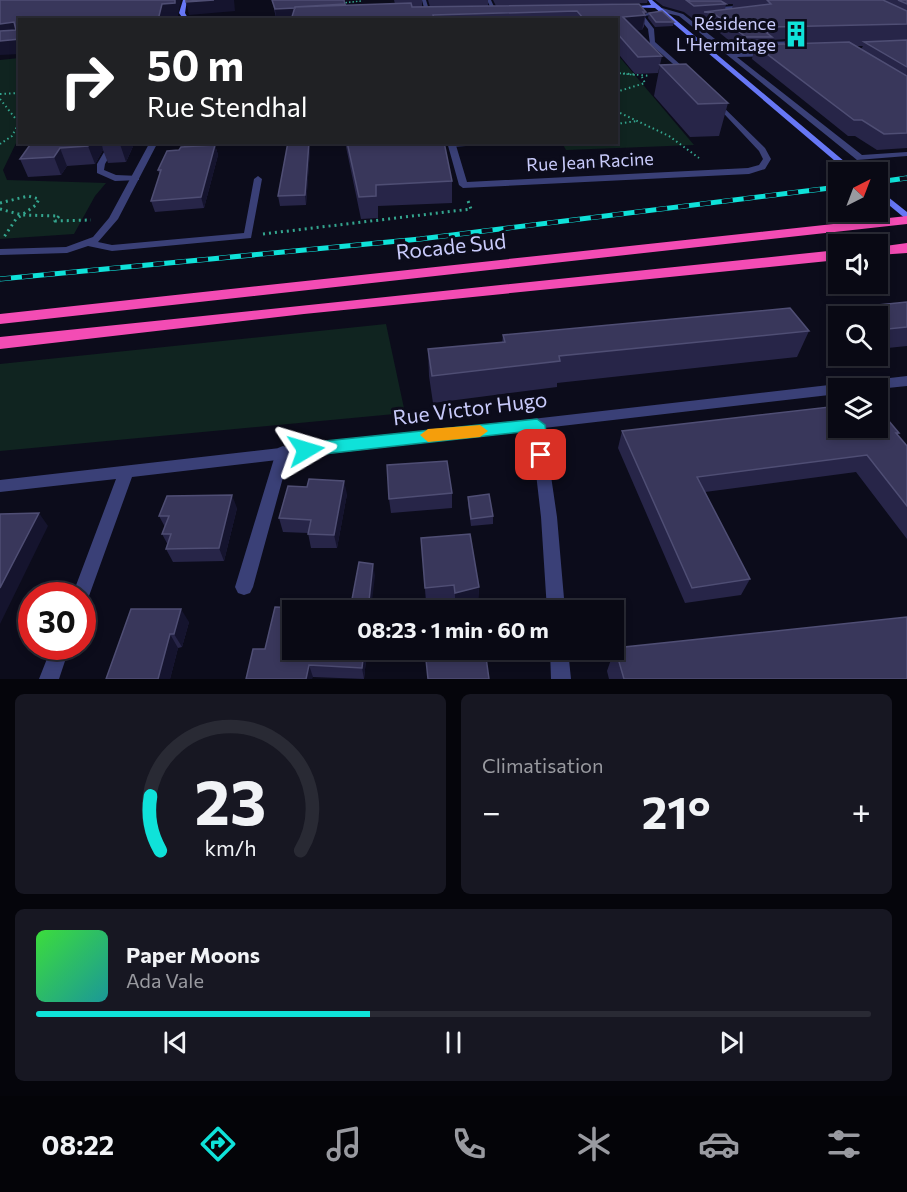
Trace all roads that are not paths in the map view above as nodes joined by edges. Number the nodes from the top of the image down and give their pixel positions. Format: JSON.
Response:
{"nodes":[{"id":1,"x":185,"y":0,"type":"edge"},
{"id":2,"x":424,"y":0,"type":"edge"},
{"id":3,"x":489,"y":0,"type":"edge"},
{"id":4,"x":649,"y":0,"type":"edge"},
{"id":5,"x":656,"y":6,"type":"junction"},
{"id":6,"x":617,"y":7,"type":"edge"},
{"id":7,"x":754,"y":7,"type":"edge"},
{"id":8,"x":698,"y":8,"type":"edge"},
{"id":9,"x":720,"y":8,"type":"junction"},
{"id":10,"x":483,"y":10,"type":"edge"},
{"id":11,"x":494,"y":10,"type":"junction"},
{"id":12,"x":505,"y":10,"type":"edge"},
{"id":13,"x":664,"y":11,"type":"junction"},
{"id":14,"x":428,"y":12,"type":"junction"},
{"id":15,"x":439,"y":12,"type":"edge"},
{"id":16,"x":417,"y":13,"type":"edge"},
{"id":17,"x":622,"y":14,"type":"edge"},
{"id":18,"x":640,"y":15,"type":"junction"},
{"id":19,"x":732,"y":16,"type":"edge"},
{"id":20,"x":486,"y":17,"type":"edge"},
{"id":21,"x":498,"y":17,"type":"edge"},
{"id":22,"x":186,"y":18,"type":"edge"},
{"id":23,"x":703,"y":21,"type":"edge"},
{"id":24,"x":690,"y":22,"type":"junction"},
{"id":25,"x":690,"y":33,"type":"junction"},
{"id":26,"x":704,"y":33,"type":"junction"},
{"id":27,"x":812,"y":43,"type":"edge"},
{"id":28,"x":732,"y":55,"type":"junction"},
{"id":29,"x":698,"y":85,"type":"edge"},
{"id":30,"x":706,"y":92,"type":"edge"},
{"id":31,"x":113,"y":144,"type":"edge"},
{"id":32,"x":153,"y":144,"type":"edge"},
{"id":33,"x":451,"y":144,"type":"edge"},
{"id":34,"x":907,"y":154,"type":"edge"},
{"id":35,"x":841,"y":162,"type":"edge"},
{"id":36,"x":136,"y":178,"type":"junction"},
{"id":37,"x":258,"y":179,"type":"dead end"},
{"id":38,"x":888,"y":201,"type":"edge"},
{"id":39,"x":907,"y":219,"type":"edge"},
{"id":40,"x":88,"y":243,"type":"junction"},
{"id":41,"x":907,"y":248,"type":"edge"},
{"id":42,"x":888,"y":250,"type":"edge"},
{"id":43,"x":0,"y":252,"type":"edge"},
{"id":44,"x":828,"y":256,"type":"edge"},
{"id":45,"x":0,"y":319,"type":"edge"},
{"id":46,"x":0,"y":343,"type":"edge"},
{"id":47,"x":907,"y":381,"type":"edge"},
{"id":48,"x":888,"y":383,"type":"edge"},
{"id":49,"x":828,"y":390,"type":"edge"},
{"id":50,"x":537,"y":425,"type":"junction"},
{"id":51,"x":283,"y":452,"type":"junction"},
{"id":52,"x":126,"y":472,"type":"junction"},
{"id":53,"x":0,"y":486,"type":"edge"},
{"id":54,"x":85,"y":582,"type":"edge"},
{"id":55,"x":244,"y":587,"type":"dead end"},
{"id":56,"x":555,"y":600,"type":"edge"},
{"id":57,"x":56,"y":660,"type":"edge"},
{"id":58,"x":560,"y":660,"type":"edge"},
{"id":59,"x":49,"y":679,"type":"edge"},
{"id":60,"x":561,"y":679,"type":"edge"}],
"edges":[{"from":1,"to":22,"type":"street"},
{"from":2,"to":14,"type":"street"},
{"from":3,"to":11,"type":"street"},
{"from":4,"to":5,"type":"street"},
{"from":5,"to":6,"type":"street"},
{"from":5,"to":13,"type":"street"},
{"from":7,"to":9,"type":"street"},
{"from":8,"to":9,"type":"street"},
{"from":9,"to":19,"type":"street"},
{"from":10,"to":11,"type":"street"},
{"from":11,"to":12,"type":"street"},
{"from":13,"to":18,"type":"street"},
{"from":13,"to":24,"type":"street"},
{"from":13,"to":25,"type":"street"},
{"from":14,"to":15,"type":"street"},
{"from":14,"to":16,"type":"street"},
{"from":17,"to":18,"type":"street"},
{"from":18,"to":29,"type":"street"},
{"from":20,"to":21,"type":"street"},
{"from":23,"to":24,"type":"street"},
{"from":24,"to":26,"type":"street"},
{"from":25,"to":26,"type":"street"},
{"from":25,"to":35,"type":"street"},
{"from":26,"to":28,"type":"street"},
{"from":27,"to":28,"type":"street"},
{"from":28,"to":34,"type":"street"},
{"from":30,"to":33,"type":"street","name":"Rue Jean Racine"},
{"from":31,"to":36,"type":"street"},
{"from":32,"to":36,"type":"street"},
{"from":36,"to":40,"type":"street"},
{"from":37,"to":40,"type":"street"},
{"from":38,"to":39,"type":"street"},
{"from":39,"to":45,"type":"highway","name":"Rocade Sud"},
{"from":40,"to":43,"type":"street"},
{"from":41,"to":42,"type":"highway"},
{"from":44,"to":46,"type":"highway"},
{"from":47,"to":48,"type":"street"},
{"from":49,"to":50,"type":"street","name":"Rue Victor Hugo"},
{"from":50,"to":51,"type":"street","name":"Rue Victor Hugo"},
{"from":50,"to":56,"type":"street"},
{"from":51,"to":52,"type":"street","name":"Rue Victor Hugo"},
{"from":51,"to":55,"type":"street"},
{"from":52,"to":53,"type":"street","name":"Rue Victor Hugo"},
{"from":52,"to":54,"type":"street"},
{"from":57,"to":59,"type":"street"},
{"from":58,"to":60,"type":"street"}]}
